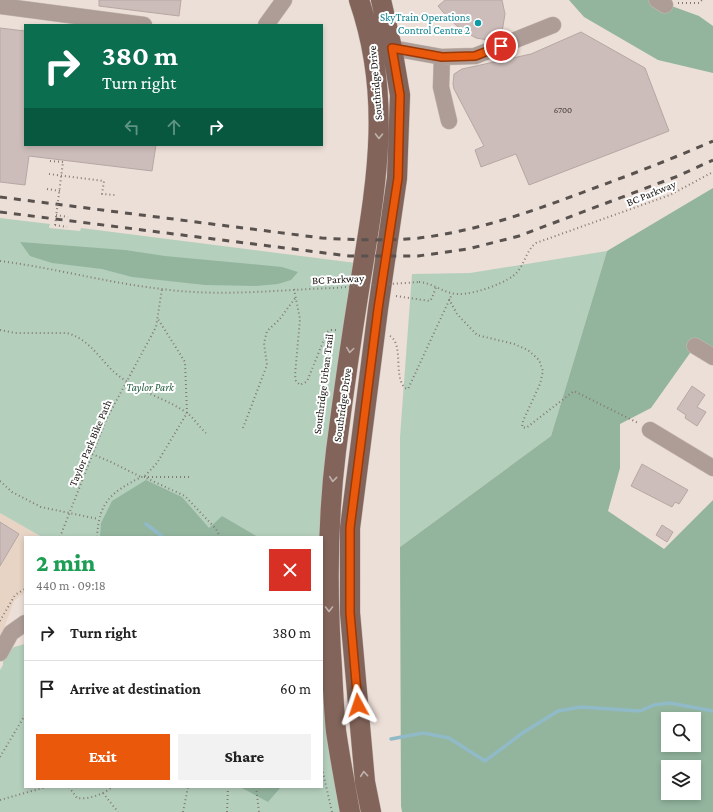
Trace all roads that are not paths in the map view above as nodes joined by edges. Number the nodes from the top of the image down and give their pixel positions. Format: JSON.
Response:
{"nodes":[{"id":1,"x":284,"y":0,"type":"edge"},
{"id":2,"x":359,"y":0,"type":"edge"},
{"id":3,"x":381,"y":0,"type":"edge"},
{"id":4,"x":0,"y":6,"type":"edge"},
{"id":5,"x":136,"y":24,"type":"edge"},
{"id":6,"x":267,"y":24,"type":"edge"},
{"id":7,"x":553,"y":25,"type":"dead end"},
{"id":8,"x":369,"y":28,"type":"junction"},
{"id":9,"x":392,"y":48,"type":"junction"},
{"id":10,"x":442,"y":57,"type":"junction"},
{"id":11,"x":448,"y":121,"type":"dead end"},
{"id":12,"x":695,"y":346,"type":"dead end"},
{"id":13,"x":713,"y":357,"type":"edge"},
{"id":14,"x":650,"y":430,"type":"road end"},
{"id":15,"x":713,"y":468,"type":"edge"},
{"id":16,"x":24,"y":624,"type":"edge"},
{"id":17,"x":0,"y":653,"type":"edge"},
{"id":18,"x":350,"y":812,"type":"edge"},
{"id":19,"x":371,"y":812,"type":"edge"}],
"edges":[{"from":1,"to":6,"type":"street"},
{"from":2,"to":8,"type":"main road","name":"Southridge Drive"},
{"from":3,"to":9,"type":"main road","name":"Southridge Drive"},
{"from":4,"to":5,"type":"street"},
{"from":7,"to":10,"type":"street"},
{"from":8,"to":9,"type":"main road"},
{"from":8,"to":18,"type":"main road","name":"Southridge Drive","one_way":true},
{"from":9,"to":10,"type":"street"},
{"from":19,"to":9,"type":"main road","name":"Southridge Drive","one_way":true},
{"from":10,"to":11,"type":"street"},
{"from":12,"to":13,"type":"street"},
{"from":14,"to":15,"type":"street"},
{"from":16,"to":17,"type":"street"}]}
